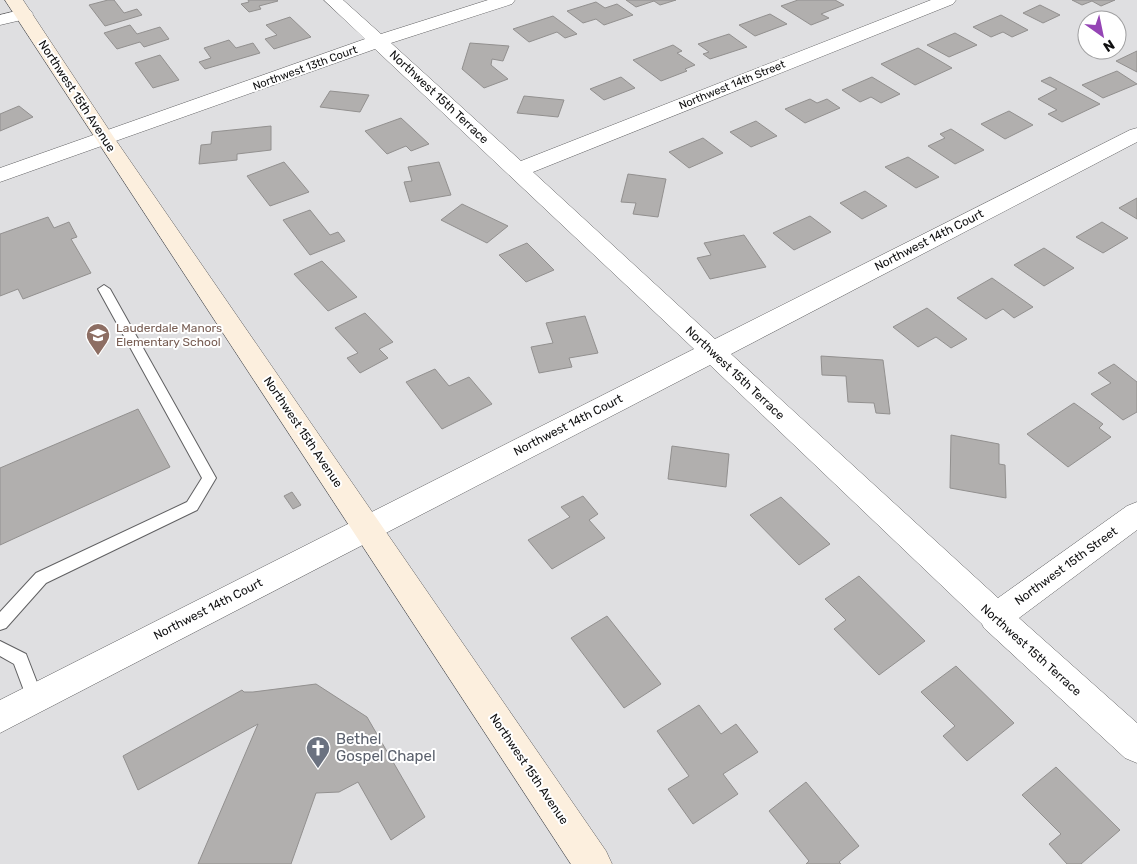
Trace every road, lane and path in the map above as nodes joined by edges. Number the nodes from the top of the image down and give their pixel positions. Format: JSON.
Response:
{"nodes":[{"id":1,"x":333,"y":0,"type":"edge"},
{"id":2,"x":506,"y":0,"type":"edge"},
{"id":3,"x":947,"y":0,"type":"edge"},
{"id":4,"x":13,"y":11,"type":"edge"},
{"id":5,"x":379,"y":41,"type":"junction"},
{"id":6,"x":1137,"y":134,"type":"edge"},
{"id":7,"x":104,"y":139,"type":"junction"},
{"id":8,"x":518,"y":170,"type":"junction"},
{"id":9,"x":0,"y":175,"type":"edge"},
{"id":10,"x":104,"y":289,"type":"dead end"},
{"id":11,"x":712,"y":352,"type":"junction"},
{"id":12,"x":1137,"y":514,"type":"edge"},
{"id":13,"x":367,"y":528,"type":"junction"},
{"id":14,"x":995,"y":618,"type":"junction"},
{"id":15,"x":0,"y":623,"type":"edge"},
{"id":16,"x":0,"y":648,"type":"edge"},
{"id":17,"x":35,"y":698,"type":"junction"},
{"id":18,"x":0,"y":717,"type":"edge"},
{"id":19,"x":1137,"y":746,"type":"edge"},
{"id":20,"x":593,"y":864,"type":"edge"}],
"edges":[{"from":1,"to":5,"type":"street","name":"Northwest 15th Terrace"},
{"from":2,"to":5,"type":"street","name":"Northwest 13th Court"},
{"from":3,"to":8,"type":"street","name":"Northwest 14th Street"},
{"from":4,"to":7,"type":"street","name":"Northwest 15th Avenue"},
{"from":5,"to":7,"type":"street","name":"Northwest 13th Court"},
{"from":5,"to":8,"type":"street","name":"Northwest 15th Terrace"},
{"from":6,"to":11,"type":"street","name":"Northwest 14th Court"},
{"from":7,"to":9,"type":"street","name":"Northwest 13th Court"},
{"from":7,"to":13,"type":"street","name":"Northwest 15th Avenue"},
{"from":8,"to":11,"type":"street","name":"Northwest 15th Terrace"},
{"from":10,"to":15,"type":"lane"},
{"from":11,"to":13,"type":"street","name":"Northwest 14th Court"},
{"from":11,"to":14,"type":"street","name":"Northwest 15th Terrace"},
{"from":12,"to":14,"type":"street","name":"Northwest 15th Street"},
{"from":13,"to":17,"type":"street","name":"Northwest 14th Court"},
{"from":13,"to":20,"type":"street","name":"Northwest 15th Avenue"},
{"from":14,"to":19,"type":"street","name":"Northwest 15th Terrace"},
{"from":16,"to":17,"type":"lane"},
{"from":17,"to":18,"type":"street","name":"Northwest 14th Court"}]}
